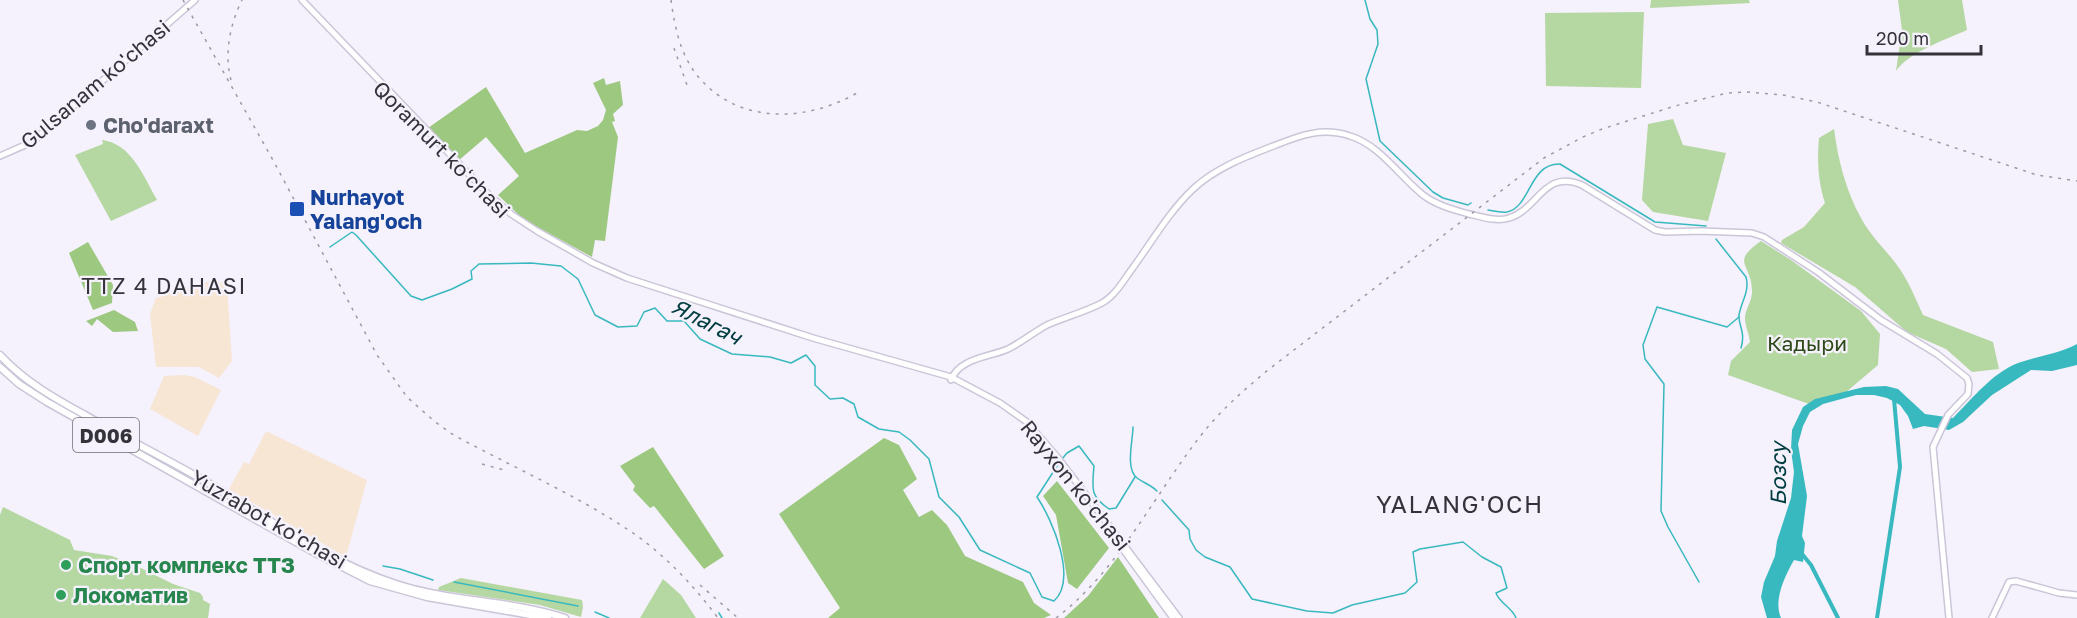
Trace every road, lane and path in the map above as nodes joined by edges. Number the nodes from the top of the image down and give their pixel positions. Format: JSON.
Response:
{"nodes":[{"id":1,"x":195,"y":0,"type":"edge"},
{"id":2,"x":300,"y":0,"type":"edge"},
{"id":3,"x":0,"y":156,"type":"edge"},
{"id":4,"x":0,"y":355,"type":"edge"},
{"id":5,"x":0,"y":367,"type":"edge"},
{"id":6,"x":26,"y":378,"type":"junction"},
{"id":7,"x":951,"y":378,"type":"junction"},
{"id":8,"x":21,"y":385,"type":"junction"},
{"id":9,"x":1065,"y":468,"type":"junction"},
{"id":10,"x":428,"y":595,"type":"junction"},
{"id":11,"x":2077,"y":596,"type":"edge"},
{"id":12,"x":548,"y":618,"type":"edge"},
{"id":13,"x":565,"y":618,"type":"edge"},
{"id":14,"x":1173,"y":618,"type":"edge"},
{"id":15,"x":1179,"y":618,"type":"edge"},
{"id":16,"x":1949,"y":618,"type":"edge"},
{"id":17,"x":1992,"y":618,"type":"edge"}],
"edges":[{"from":1,"to":3,"type":"main road","name":"Gulsanam ko'chasi"},
{"from":2,"to":7,"type":"main road","name":"Qoramurt koʻchasi"},
{"from":4,"to":6,"type":"main road","name":"Yuzrabot ko'chasi","number":"D006"},
{"from":5,"to":8,"type":"main road","name":"Yuzrabot ko'chasi","number":"D006"},
{"from":6,"to":8,"type":"main road"},
{"from":6,"to":10,"type":"main road","name":"Yuzrabot ko'chasi","number":"D006"},
{"from":7,"to":9,"type":"main road","name":"Rayxon ko'chasi"},
{"from":7,"to":16,"type":"main road"},
{"from":8,"to":10,"type":"main road","name":"Yuzrabot ko'chasi","number":"D006"},
{"from":9,"to":14,"type":"main road","name":"Rayxon ko'chasi"},
{"from":9,"to":15,"type":"main road","name":"Rayxon ko'chasi"},
{"from":10,"to":12,"type":"main road","name":"Yuzrabot ko'chasi","number":"D006"},
{"from":10,"to":13,"type":"main road","name":"Yuzrabot ko'chasi","number":"D006"},
{"from":11,"to":17,"type":"main road"}]}
